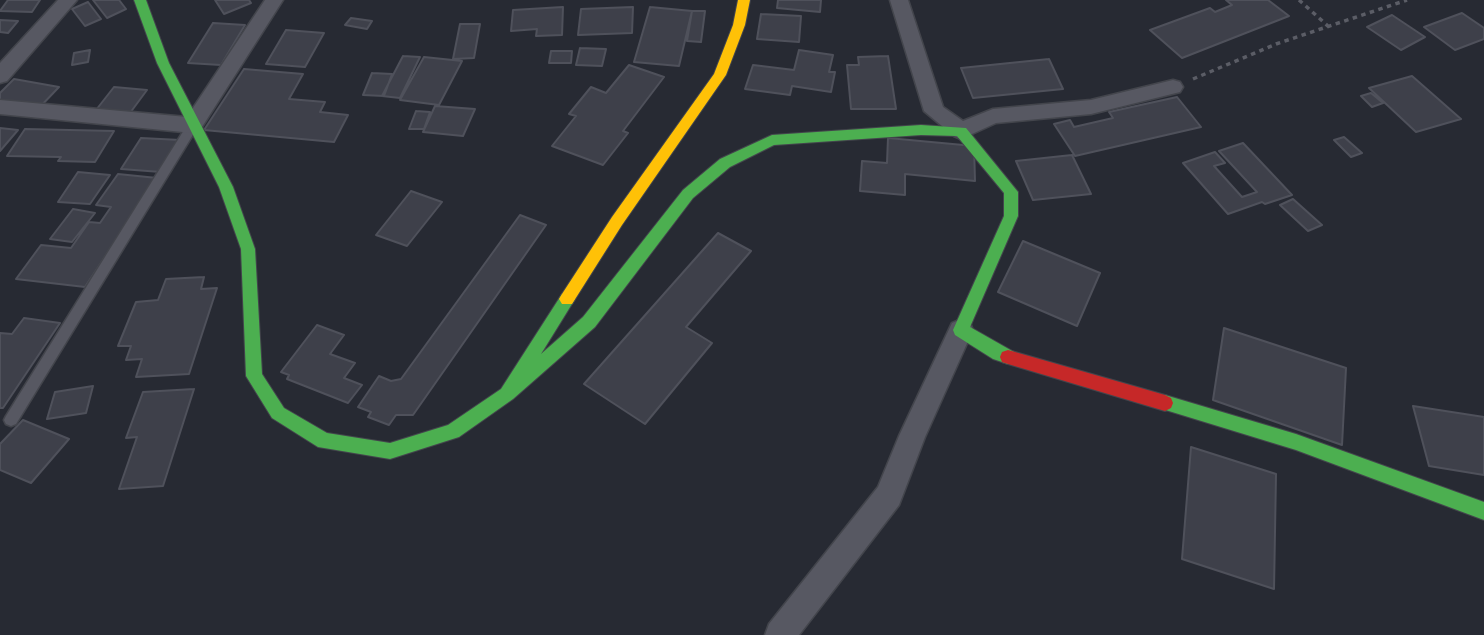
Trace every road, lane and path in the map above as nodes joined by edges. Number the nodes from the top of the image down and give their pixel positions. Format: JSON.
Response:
{"nodes":[{"id":1,"x":68,"y":0,"type":"edge"},
{"id":2,"x":140,"y":0,"type":"edge"},
{"id":3,"x":744,"y":0,"type":"edge"},
{"id":4,"x":899,"y":0,"type":"edge"},
{"id":5,"x":1299,"y":0,"type":"edge"},
{"id":6,"x":1406,"y":0,"type":"edge"},
{"id":7,"x":272,"y":1,"type":"edge"},
{"id":8,"x":1330,"y":27,"type":"junction"},
{"id":9,"x":0,"y":76,"type":"edge"},
{"id":10,"x":1173,"y":87,"type":"joint"},
{"id":11,"x":0,"y":107,"type":"edge"},
{"id":12,"x":193,"y":125,"type":"junction"},
{"id":13,"x":961,"y":131,"type":"junction"},
{"id":14,"x":961,"y":330,"type":"junction"},
{"id":15,"x":507,"y":394,"type":"junction"},
{"id":16,"x":11,"y":419,"type":"dead end"},
{"id":17,"x":1484,"y":511,"type":"edge"},
{"id":18,"x":780,"y":635,"type":"edge"}],
"edges":[{"from":1,"to":9,"type":"street"},
{"from":2,"to":12,"type":"main road"},
{"from":3,"to":15,"type":"main road"},
{"from":4,"to":13,"type":"street"},
{"from":5,"to":8,"type":"path"},
{"from":6,"to":8,"type":"path"},
{"from":7,"to":12,"type":"street"},
{"from":8,"to":10,"type":"path"},
{"from":10,"to":13,"type":"street"},
{"from":11,"to":12,"type":"street"},
{"from":12,"to":15,"type":"main road"},
{"from":12,"to":16,"type":"lane"},
{"from":13,"to":14,"type":"main road"},
{"from":13,"to":15,"type":"main road"},
{"from":14,"to":17,"type":"main road"},
{"from":14,"to":18,"type":"street"}]}
